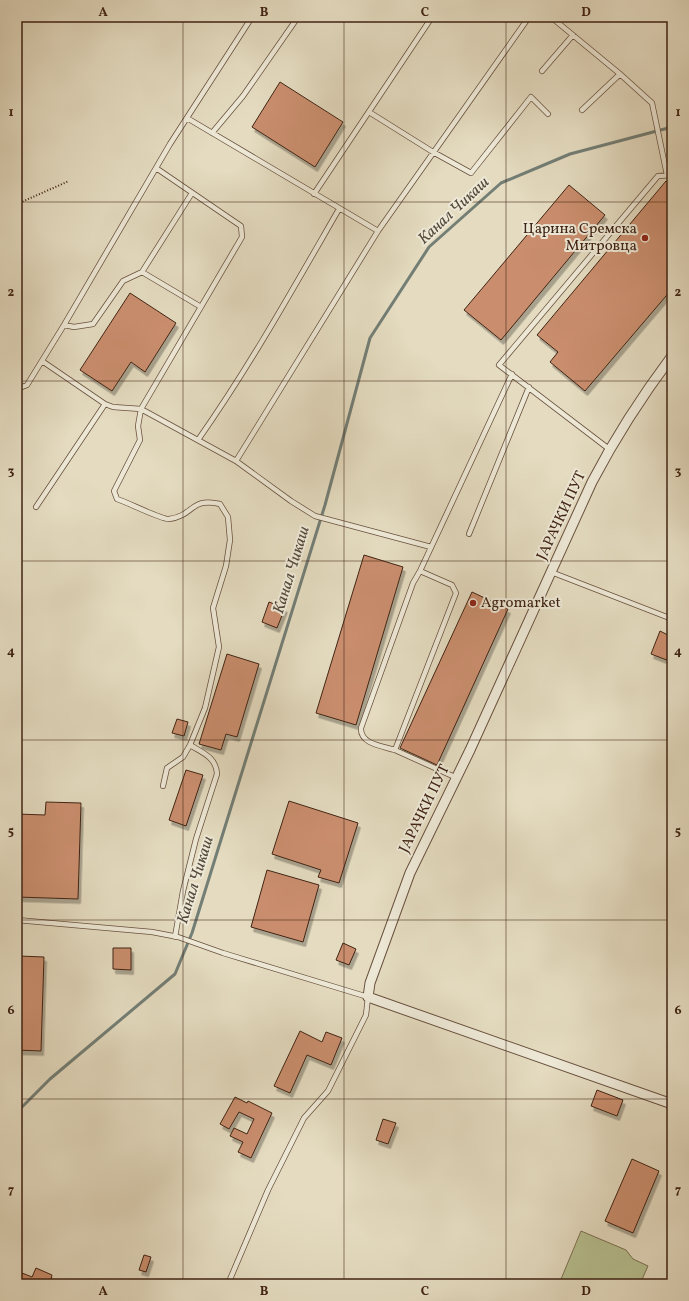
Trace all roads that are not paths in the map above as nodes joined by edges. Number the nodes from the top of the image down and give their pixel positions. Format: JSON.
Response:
{"nodes":[{"id":1,"x":252,"y":17,"type":"edge"},
{"id":2,"x":298,"y":17,"type":"edge"},
{"id":3,"x":432,"y":17,"type":"edge"},
{"id":4,"x":530,"y":17,"type":"edge"},
{"id":5,"x":551,"y":17,"type":"edge"},
{"id":6,"x":573,"y":35,"type":"junction"},
{"id":7,"x":542,"y":71,"type":"dead end"},
{"id":8,"x":620,"y":74,"type":"junction"},
{"id":9,"x":582,"y":110,"type":"dead end"},
{"id":10,"x":369,"y":112,"type":"junction"},
{"id":11,"x":548,"y":114,"type":"dead end"},
{"id":12,"x":187,"y":118,"type":"junction"},
{"id":13,"x":212,"y":133,"type":"junction"},
{"id":14,"x":434,"y":152,"type":"junction"},
{"id":15,"x":156,"y":168,"type":"junction"},
{"id":16,"x":669,"y":175,"type":"edge"},
{"id":17,"x":192,"y":193,"type":"junction"},
{"id":18,"x":314,"y":194,"type":"junction"},
{"id":19,"x":340,"y":209,"type":"junction"},
{"id":20,"x":378,"y":231,"type":"junction"},
{"id":21,"x":142,"y":272,"type":"junction"},
{"id":22,"x":201,"y":307,"type":"junction"},
{"id":23,"x":64,"y":325,"type":"junction"},
{"id":24,"x":672,"y":356,"type":"edge"},
{"id":25,"x":42,"y":361,"type":"junction"},
{"id":26,"x":512,"y":374,"type":"junction"},
{"id":27,"x":529,"y":387,"type":"junction"},
{"id":28,"x":17,"y":389,"type":"edge"},
{"id":29,"x":105,"y":404,"type":"junction"},
{"id":30,"x":141,"y":409,"type":"junction"},
{"id":31,"x":198,"y":440,"type":"junction"},
{"id":32,"x":609,"y":449,"type":"junction"},
{"id":33,"x":236,"y":461,"type":"junction"},
{"id":34,"x":36,"y":507,"type":"dead end"},
{"id":35,"x":469,"y":534,"type":"dead end"},
{"id":36,"x":431,"y":547,"type":"junction"},
{"id":37,"x":420,"y":571,"type":"junction"},
{"id":38,"x":551,"y":572,"type":"junction"},
{"id":39,"x":672,"y":619,"type":"edge"},
{"id":40,"x":190,"y":745,"type":"junction"},
{"id":41,"x":395,"y":750,"type":"junction"},
{"id":42,"x":457,"y":778,"type":"junction"},
{"id":43,"x":163,"y":786,"type":"dead end"},
{"id":44,"x":17,"y":920,"type":"edge"},
{"id":45,"x":176,"y":937,"type":"junction"},
{"id":46,"x":368,"y":997,"type":"junction"},
{"id":47,"x":672,"y":1104,"type":"edge"},
{"id":48,"x":228,"y":1284,"type":"edge"}],
"edges":[{"from":1,"to":12,"type":"lane"},
{"from":2,"to":13,"type":"lane"},
{"from":3,"to":10,"type":"lane"},
{"from":4,"to":14,"type":"lane"},
{"from":5,"to":6,"type":"lane"},
{"from":6,"to":7,"type":"lane"},
{"from":6,"to":8,"type":"lane"},
{"from":8,"to":9,"type":"lane"},
{"from":8,"to":16,"type":"lane"},
{"from":10,"to":14,"type":"lane"},
{"from":10,"to":18,"type":"lane"},
{"from":11,"to":14,"type":"lane"},
{"from":12,"to":13,"type":"lane"},
{"from":12,"to":15,"type":"lane"},
{"from":13,"to":18,"type":"lane"},
{"from":14,"to":20,"type":"lane"},
{"from":15,"to":17,"type":"lane"},
{"from":15,"to":23,"type":"lane"},
{"from":16,"to":26,"type":"lane"},
{"from":17,"to":21,"type":"lane"},
{"from":17,"to":22,"type":"lane"},
{"from":18,"to":19,"type":"lane"},
{"from":19,"to":20,"type":"lane"},
{"from":19,"to":31,"type":"lane"},
{"from":20,"to":33,"type":"lane"},
{"from":21,"to":22,"type":"lane"},
{"from":21,"to":23,"type":"lane"},
{"from":22,"to":30,"type":"lane"},
{"from":23,"to":25,"type":"lane"},
{"from":24,"to":32,"type":"street","name":"ЈАРАЧКИ ПУТ"},
{"from":25,"to":28,"type":"lane"},
{"from":25,"to":29,"type":"lane"},
{"from":26,"to":27,"type":"lane"},
{"from":26,"to":36,"type":"lane"},
{"from":27,"to":32,"type":"lane"},
{"from":27,"to":35,"type":"lane"},
{"from":29,"to":30,"type":"lane"},
{"from":29,"to":34,"type":"lane"},
{"from":30,"to":31,"type":"lane"},
{"from":30,"to":40,"type":"lane"},
{"from":31,"to":33,"type":"lane"},
{"from":32,"to":38,"type":"street","name":"ЈАРАЧКИ ПУТ"},
{"from":33,"to":36,"type":"lane"},
{"from":36,"to":37,"type":"lane"},
{"from":37,"to":41,"type":"lane"},
{"from":37,"to":41,"type":"lane"},
{"from":38,"to":39,"type":"lane"},
{"from":38,"to":42,"type":"street","name":"ЈАРАЧКИ ПУТ"},
{"from":40,"to":43,"type":"lane"},
{"from":40,"to":45,"type":"lane"},
{"from":41,"to":42,"type":"lane"},
{"from":42,"to":46,"type":"street","name":"ЈАРАЧКИ ПУТ"},
{"from":44,"to":45,"type":"lane"},
{"from":45,"to":46,"type":"lane"},
{"from":46,"to":47,"type":"street"},
{"from":46,"to":48,"type":"lane"}]}
